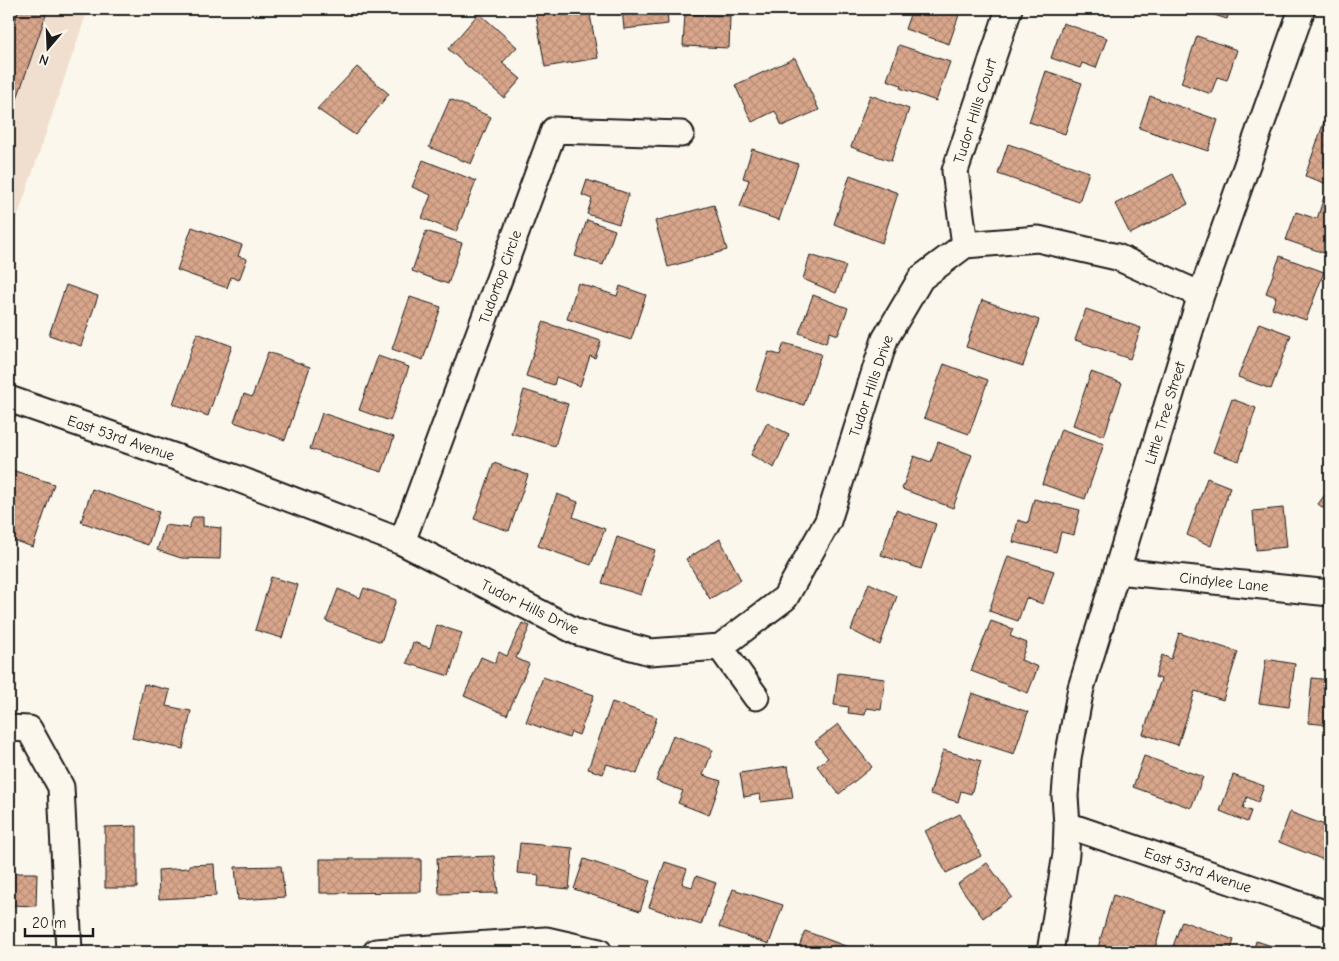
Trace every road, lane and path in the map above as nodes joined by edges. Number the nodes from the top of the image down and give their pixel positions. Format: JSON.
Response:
{"nodes":[{"id":1,"x":1009,"y":9,"type":"edge"},
{"id":2,"x":1302,"y":9,"type":"edge"},
{"id":3,"x":681,"y":134,"type":"dead end"},
{"id":4,"x":965,"y":245,"type":"junction"},
{"id":5,"x":1201,"y":295,"type":"junction"},
{"id":6,"x":9,"y":399,"type":"edge"},
{"id":7,"x":232,"y":477,"type":"joint"},
{"id":8,"x":402,"y":542,"type":"junction"},
{"id":9,"x":1117,"y":571,"type":"junction"},
{"id":10,"x":1330,"y":593,"type":"edge"},
{"id":11,"x":720,"y":647,"type":"junction"},
{"id":12,"x":756,"y":697,"type":"dead end"},
{"id":13,"x":9,"y":728,"type":"edge"},
{"id":14,"x":1067,"y":825,"type":"junction"},
{"id":15,"x":1330,"y":914,"type":"edge"},
{"id":16,"x":69,"y":952,"type":"edge"},
{"id":17,"x":376,"y":952,"type":"edge"},
{"id":18,"x":599,"y":952,"type":"edge"},
{"id":19,"x":1050,"y":952,"type":"edge"}],
"edges":[{"from":1,"to":4,"type":"street","name":"Tudor Hills Court"},
{"from":2,"to":5,"type":"street","name":"Little Tree Street"},
{"from":3,"to":8,"type":"street","name":"Tudortop Circle"},
{"from":4,"to":5,"type":"street"},
{"from":4,"to":11,"type":"street","name":"Tudor Hills Drive"},
{"from":5,"to":9,"type":"street","name":"Little Tree Street"},
{"from":6,"to":7,"type":"street","name":"East 53rd Avenue"},
{"from":7,"to":8,"type":"street","name":"Tudor Hills Drive"},
{"from":8,"to":11,"type":"street","name":"Tudor Hills Drive"},
{"from":9,"to":10,"type":"street","name":"Cindylee Lane"},
{"from":9,"to":14,"type":"street","name":"Little Tree Street"},
{"from":11,"to":12,"type":"street"},
{"from":13,"to":16,"type":"street"},
{"from":14,"to":15,"type":"street","name":"East 53rd Avenue"},
{"from":14,"to":19,"type":"street","name":"Little Tree Street"},
{"from":17,"to":18,"type":"street"}]}
